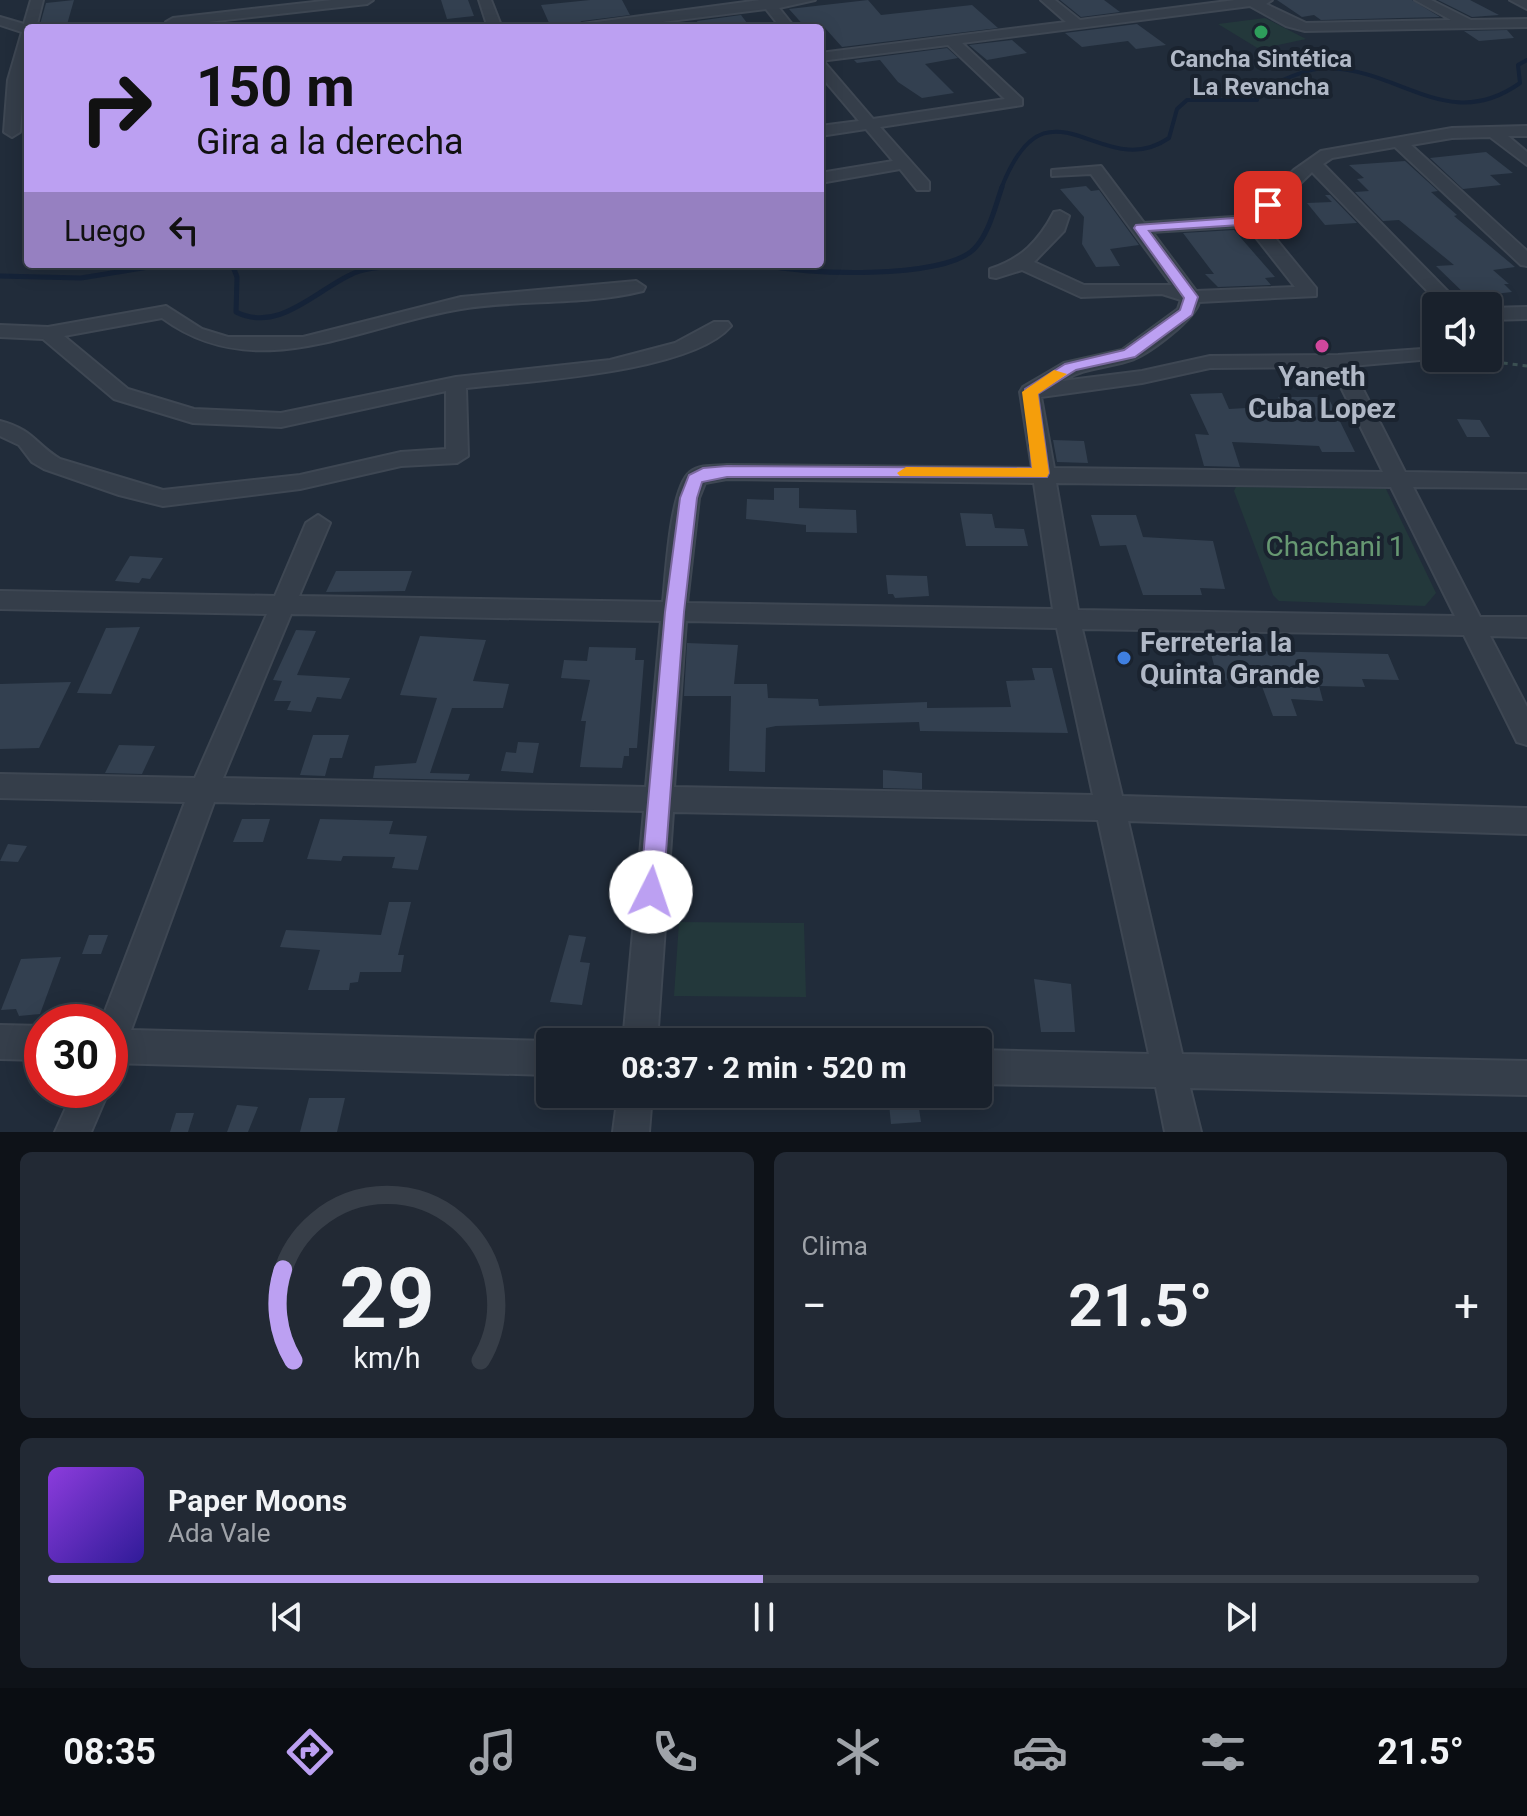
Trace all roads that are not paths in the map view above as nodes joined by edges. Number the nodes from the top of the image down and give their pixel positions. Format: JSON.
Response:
{"nodes":[{"id":1,"x":37,"y":0,"type":"edge"},
{"id":2,"x":175,"y":0,"type":"edge"},
{"id":3,"x":367,"y":0,"type":"edge"},
{"id":4,"x":485,"y":0,"type":"edge"},
{"id":5,"x":809,"y":0,"type":"edge"},
{"id":6,"x":1047,"y":0,"type":"edge"},
{"id":7,"x":1421,"y":0,"type":"edge"},
{"id":8,"x":1516,"y":0,"type":"edge"},
{"id":9,"x":1256,"y":1,"type":"edge"},
{"id":10,"x":768,"y":2,"type":"edge"},
{"id":11,"x":1527,"y":5,"type":"edge"},
{"id":12,"x":0,"y":21,"type":"edge"},
{"id":13,"x":1527,"y":23,"type":"edge"},
{"id":14,"x":30,"y":24,"type":"edge"},
{"id":15,"x":172,"y":24,"type":"edge"},
{"id":16,"x":180,"y":24,"type":"edge"},
{"id":17,"x":494,"y":24,"type":"edge"},
{"id":18,"x":611,"y":24,"type":"edge"},
{"id":19,"x":785,"y":24,"type":"edge"},
{"id":20,"x":1078,"y":25,"type":"junction"},
{"id":21,"x":1473,"y":26,"type":"junction"},
{"id":22,"x":24,"y":29,"type":"edge"},
{"id":23,"x":952,"y":41,"type":"junction"},
{"id":24,"x":824,"y":57,"type":"edge"},
{"id":25,"x":24,"y":69,"type":"edge"},
{"id":26,"x":824,"y":71,"type":"edge"},
{"id":27,"x":21,"y":98,"type":"edge"},
{"id":28,"x":869,"y":124,"type":"junction"},
{"id":29,"x":824,"y":130,"type":"edge"},
{"id":30,"x":1493,"y":131,"type":"junction"},
{"id":31,"x":1527,"y":131,"type":"edge"},
{"id":32,"x":12,"y":132,"type":"dead end"},
{"id":33,"x":1400,"y":143,"type":"junction"},
{"id":34,"x":1527,"y":160,"type":"edge"},
{"id":35,"x":902,"y":164,"type":"junction"},
{"id":36,"x":1313,"y":164,"type":"junction"},
{"id":37,"x":1058,"y":173,"type":"dead end"},
{"id":38,"x":824,"y":177,"type":"edge"},
{"id":39,"x":923,"y":186,"type":"dead end"},
{"id":40,"x":1060,"y":216,"type":"dead end"},
{"id":41,"x":1252,"y":221,"type":"junction"},
{"id":42,"x":1140,"y":228,"type":"junction"},
{"id":43,"x":1527,"y":261,"type":"edge"},
{"id":44,"x":1023,"y":264,"type":"junction"},
{"id":45,"x":996,"y":273,"type":"dead end"},
{"id":46,"x":636,"y":287,"type":"dead end"},
{"id":47,"x":1439,"y":292,"type":"edge"},
{"id":48,"x":1191,"y":297,"type":"junction"},
{"id":49,"x":1527,"y":313,"type":"edge"},
{"id":50,"x":1502,"y":314,"type":"edge"},
{"id":51,"x":721,"y":326,"type":"dead end"},
{"id":52,"x":0,"y":331,"type":"edge"},
{"id":53,"x":48,"y":333,"type":"junction"},
{"id":54,"x":1422,"y":355,"type":"edge"},
{"id":55,"x":1338,"y":361,"type":"junction"},
{"id":56,"x":456,"y":383,"type":"junction"},
{"id":57,"x":1030,"y":392,"type":"junction"},
{"id":58,"x":0,"y":428,"type":"edge"},
{"id":59,"x":1041,"y":473,"type":"junction"},
{"id":60,"x":1397,"y":478,"type":"junction"},
{"id":61,"x":1527,"y":481,"type":"edge"},
{"id":62,"x":318,"y":523,"type":"dead end"},
{"id":63,"x":0,"y":600,"type":"edge"},
{"id":64,"x":283,"y":605,"type":"junction"},
{"id":65,"x":674,"y":612,"type":"junction"},
{"id":66,"x":1067,"y":616,"type":"junction"},
{"id":67,"x":1470,"y":626,"type":"junction"},
{"id":68,"x":1527,"y":627,"type":"edge"},
{"id":69,"x":1527,"y":734,"type":"edge"},
{"id":70,"x":0,"y":786,"type":"edge"},
{"id":71,"x":204,"y":790,"type":"junction"},
{"id":72,"x":658,"y":802,"type":"junction"},
{"id":73,"x":1108,"y":808,"type":"junction"},
{"id":74,"x":1527,"y":821,"type":"edge"},
{"id":75,"x":125,"y":1004,"type":"edge"},
{"id":76,"x":641,"y":1028,"type":"edge"},
{"id":77,"x":0,"y":1042,"type":"edge"},
{"id":78,"x":24,"y":1043,"type":"edge"},
{"id":79,"x":128,"y":1045,"type":"edge"},
{"id":80,"x":536,"y":1058,"type":"edge"},
{"id":81,"x":992,"y":1067,"type":"edge"},
{"id":82,"x":1167,"y":1071,"type":"junction"},
{"id":83,"x":1527,"y":1078,"type":"edge"},
{"id":84,"x":84,"y":1108,"type":"edge"},
{"id":85,"x":634,"y":1108,"type":"edge"},
{"id":86,"x":73,"y":1132,"type":"edge"},
{"id":87,"x":631,"y":1132,"type":"edge"},
{"id":88,"x":1183,"y":1132,"type":"edge"}],
"edges":[{"from":1,"to":14,"type":"street"},
{"from":2,"to":15,"type":"street"},
{"from":3,"to":16,"type":"street"},
{"from":4,"to":17,"type":"street"},
{"from":5,"to":10,"type":"street"},
{"from":6,"to":20,"type":"street"},
{"from":7,"to":21,"type":"street"},
{"from":8,"to":11,"type":"street"},
{"from":9,"to":20,"type":"street"},
{"from":9,"to":21,"type":"street"},
{"from":10,"to":18,"type":"street"},
{"from":10,"to":19,"type":"street"},
{"from":12,"to":22,"type":"street"},
{"from":13,"to":21,"type":"street"},
{"from":20,"to":23,"type":"street"},
{"from":23,"to":24,"type":"street"},
{"from":23,"to":28,"type":"street"},
{"from":25,"to":27,"type":"street"},
{"from":26,"to":28,"type":"street"},
{"from":27,"to":32,"type":"street"},
{"from":28,"to":29,"type":"street"},
{"from":28,"to":35,"type":"street"},
{"from":30,"to":31,"type":"street"},
{"from":30,"to":33,"type":"street"},
{"from":30,"to":34,"type":"street"},
{"from":33,"to":36,"type":"street"},
{"from":33,"to":43,"type":"street"},
{"from":35,"to":38,"type":"street"},
{"from":35,"to":39,"type":"street"},
{"from":36,"to":41,"type":"street"},
{"from":36,"to":47,"type":"street"},
{"from":37,"to":42,"type":"street"},
{"from":40,"to":44,"type":"street"},
{"from":41,"to":42,"type":"street"},
{"from":41,"to":48,"type":"street"},
{"from":42,"to":48,"type":"street"},
{"from":44,"to":45,"type":"street"},
{"from":44,"to":48,"type":"street"},
{"from":46,"to":53,"type":"street"},
{"from":48,"to":57,"type":"street"},
{"from":49,"to":50,"type":"street"},
{"from":51,"to":56,"type":"street"},
{"from":52,"to":53,"type":"street"},
{"from":53,"to":56,"type":"street"},
{"from":54,"to":55,"type":"street"},
{"from":55,"to":57,"type":"street"},
{"from":55,"to":60,"type":"street"},
{"from":56,"to":58,"type":"street"},
{"from":57,"to":59,"type":"street"},
{"from":59,"to":60,"type":"street"},
{"from":59,"to":65,"type":"street"},
{"from":59,"to":66,"type":"street"},
{"from":60,"to":61,"type":"street"},
{"from":60,"to":67,"type":"street"},
{"from":62,"to":64,"type":"street"},
{"from":63,"to":64,"type":"street"},
{"from":64,"to":65,"type":"street"},
{"from":64,"to":71,"type":"street"},
{"from":65,"to":66,"type":"street"},
{"from":65,"to":72,"type":"street"},
{"from":66,"to":67,"type":"street"},
{"from":66,"to":73,"type":"street"},
{"from":67,"to":68,"type":"street"},
{"from":67,"to":69,"type":"street"},
{"from":70,"to":71,"type":"street"},
{"from":71,"to":72,"type":"street"},
{"from":71,"to":75,"type":"street"},
{"from":72,"to":73,"type":"street"},
{"from":72,"to":76,"type":"street"},
{"from":73,"to":74,"type":"street"},
{"from":73,"to":82,"type":"street"},
{"from":77,"to":78,"type":"street"},
{"from":79,"to":80,"type":"street"},
{"from":81,"to":82,"type":"street"},
{"from":82,"to":83,"type":"street"},
{"from":82,"to":88,"type":"street"},
{"from":84,"to":86,"type":"street"},
{"from":85,"to":87,"type":"street"}]}
